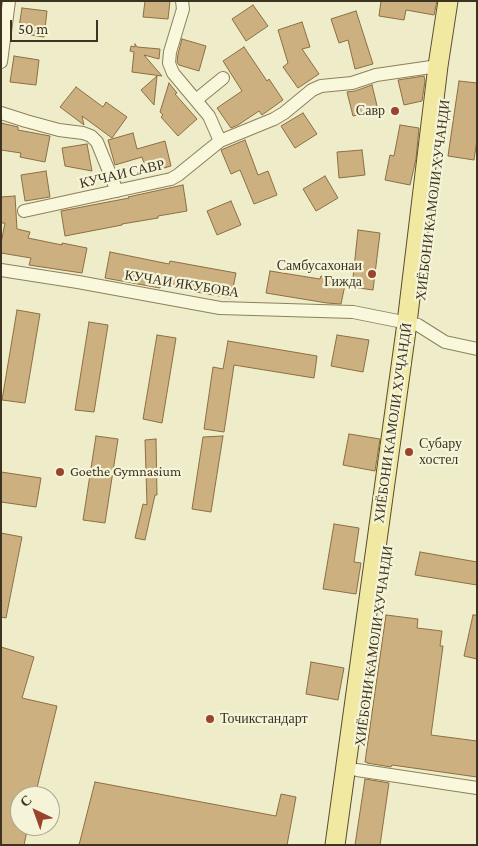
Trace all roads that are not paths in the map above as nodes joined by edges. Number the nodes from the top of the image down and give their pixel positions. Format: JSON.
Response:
{"nodes":[{"id":1,"x":10,"y":1,"type":"edge"},
{"id":2,"x":182,"y":1,"type":"edge"},
{"id":3,"x":448,"y":1,"type":"edge"},
{"id":4,"x":459,"y":1,"type":"edge"},
{"id":5,"x":1,"y":62,"type":"edge"},
{"id":6,"x":438,"y":66,"type":"junction"},
{"id":7,"x":223,"y":78,"type":"dead end"},
{"id":8,"x":196,"y":100,"type":"junction"},
{"id":9,"x":1,"y":113,"type":"edge"},
{"id":10,"x":220,"y":141,"type":"junction"},
{"id":11,"x":117,"y":191,"type":"junction"},
{"id":12,"x":24,"y":211,"type":"dead end"},
{"id":13,"x":1,"y":270,"type":"edge"},
{"id":14,"x":413,"y":324,"type":"junction"},
{"id":15,"x":477,"y":349,"type":"edge"},
{"id":16,"x":357,"y":770,"type":"junction"},
{"id":17,"x":477,"y":788,"type":"edge"},
{"id":18,"x":335,"y":845,"type":"edge"},
{"id":19,"x":347,"y":845,"type":"edge"}],
"edges":[{"from":1,"to":5,"type":"street"},
{"from":2,"to":8,"type":"street"},
{"from":3,"to":6,"type":"main road","name":"ХИЁБОНИ КАМОЛИ ХУҶАНДӢ"},
{"from":4,"to":14,"type":"main road","name":"ХИЁБОНИ КАМОЛИ ХУЧАНДИ"},
{"from":6,"to":10,"type":"street","name":"КУЧАИ САВР"},
{"from":6,"to":14,"type":"main road","name":"ХИЁБОНИ КАМОЛИ ХУҶАНДӢ"},
{"from":7,"to":8,"type":"street"},
{"from":8,"to":10,"type":"street"},
{"from":9,"to":11,"type":"street"},
{"from":10,"to":11,"type":"street","name":"КУЧАИ САВР"},
{"from":11,"to":12,"type":"street","name":"КУЧАИ САВР"},
{"from":13,"to":14,"type":"street","name":"КУЧАИ ЯКУБОВА"},
{"from":14,"to":15,"type":"street"},
{"from":14,"to":16,"type":"main road","name":"ХИЁБОНИ КАМОЛИ ХУЧАНДИ"},
{"from":14,"to":18,"type":"main road","name":"ХИЁБОНИ КАМОЛИ ХУҶАНДӢ"},
{"from":16,"to":17,"type":"street"},
{"from":16,"to":19,"type":"main road","name":"ХИЁБОНИ КАМОЛИ ХУЧАНДИ"}]}
